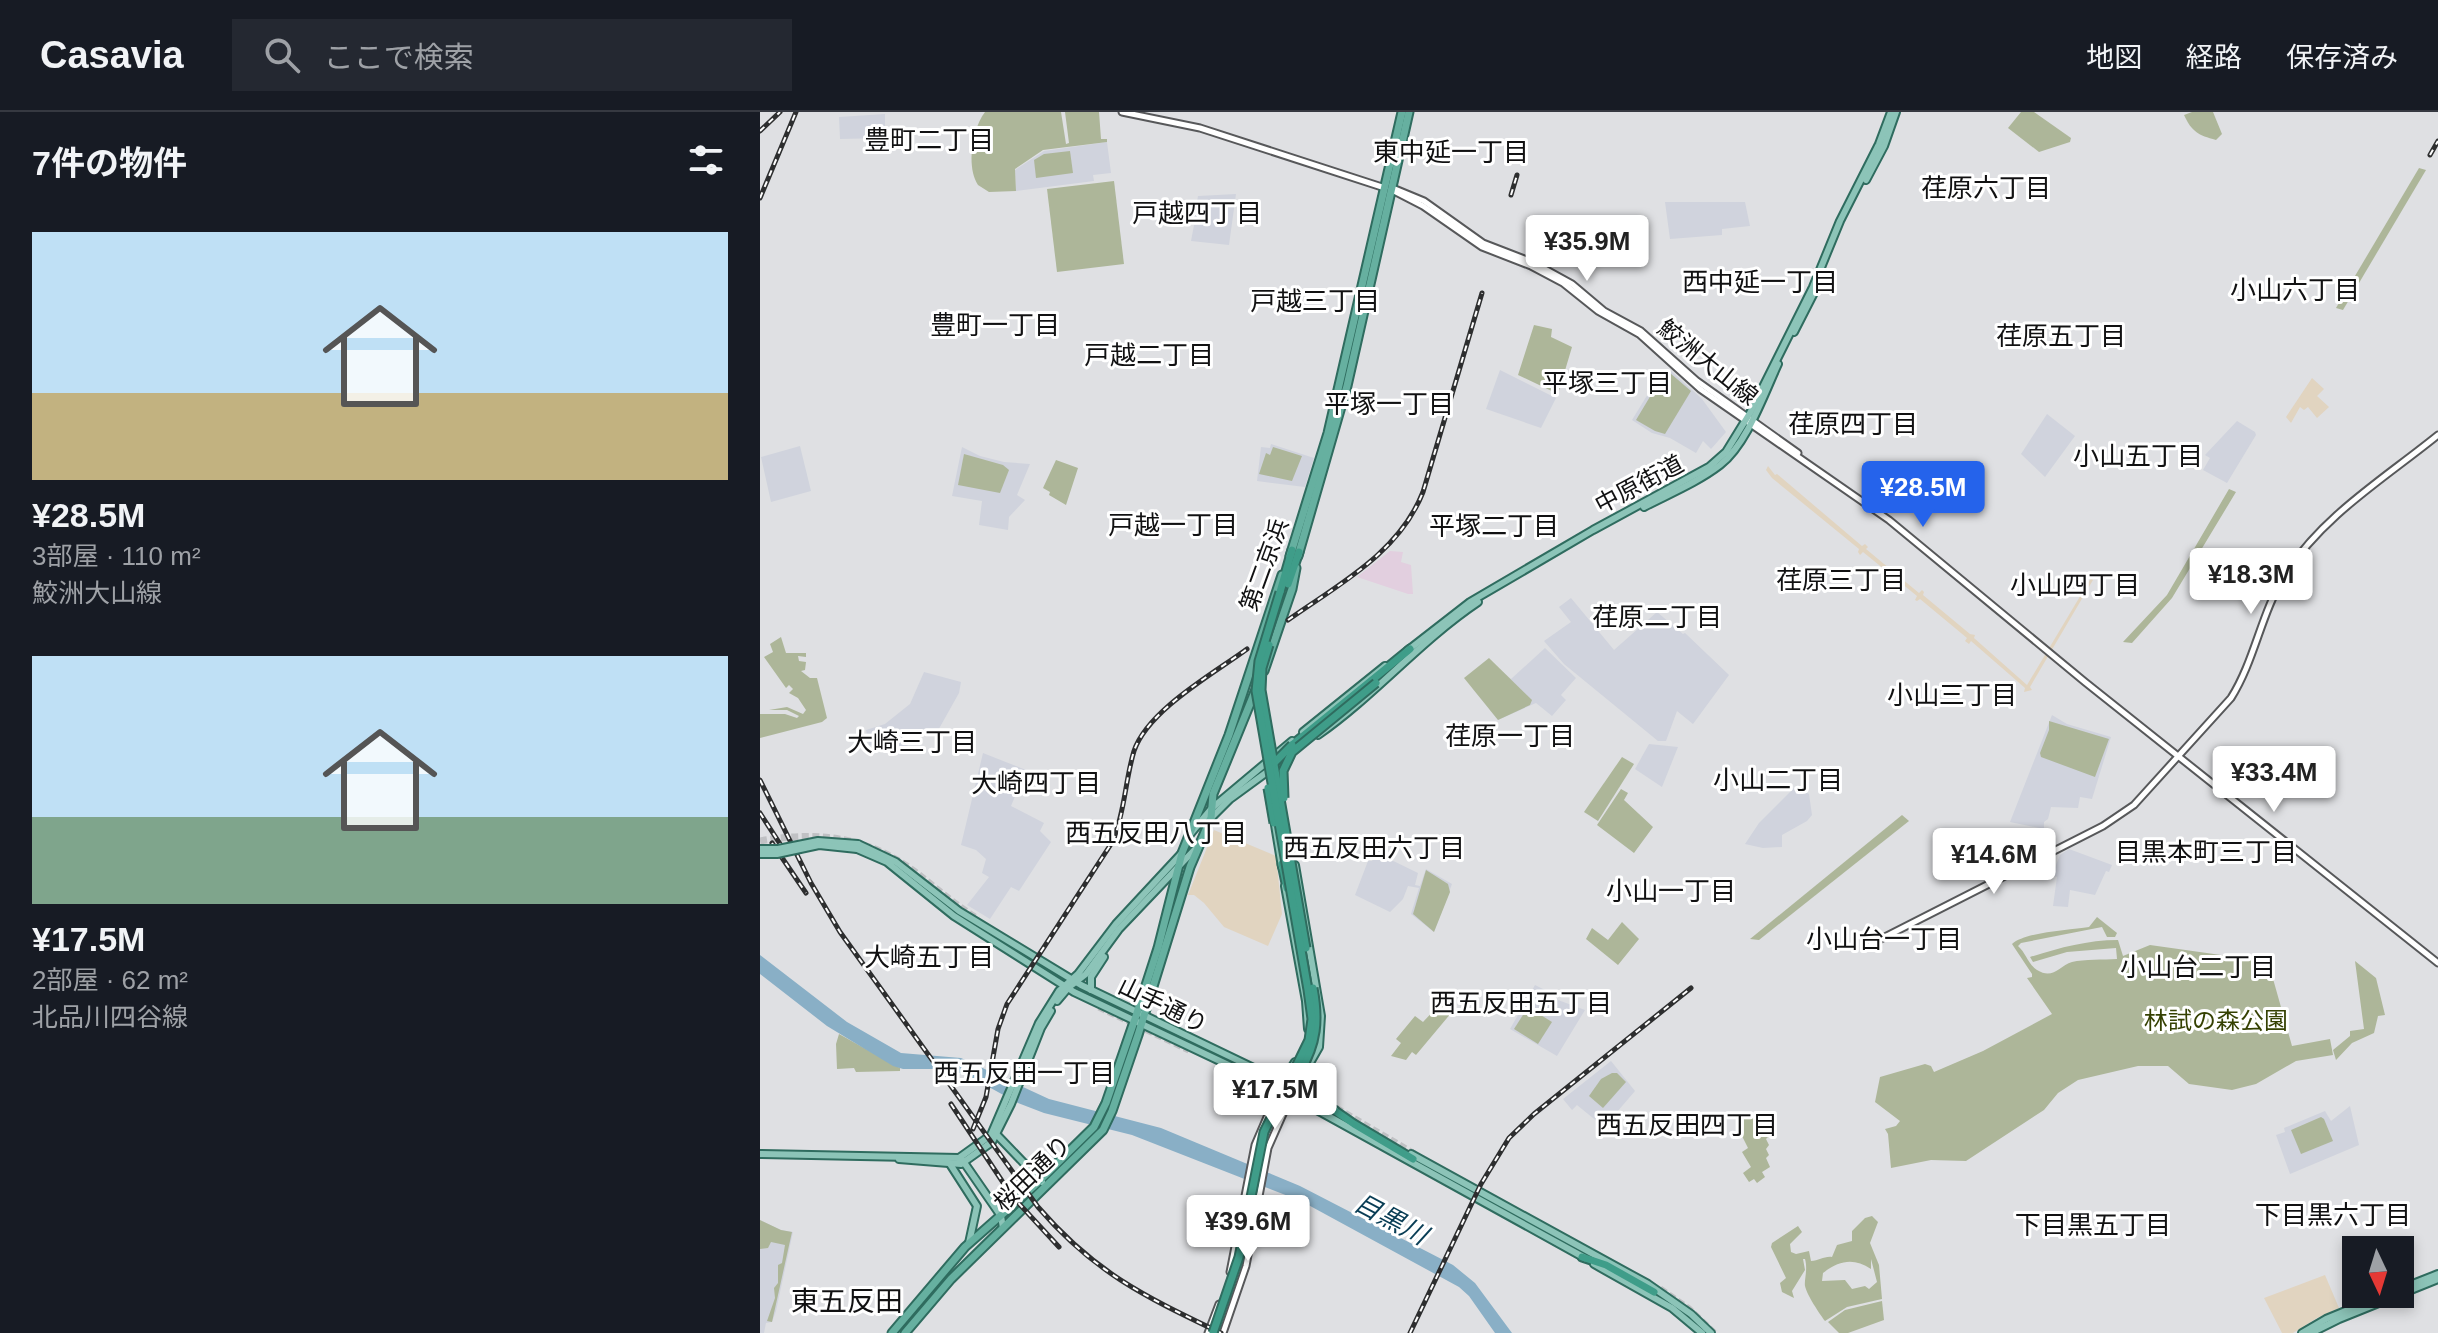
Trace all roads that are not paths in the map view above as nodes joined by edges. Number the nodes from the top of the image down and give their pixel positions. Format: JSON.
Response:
{"nodes":[{"id":1,"x":1122,"y":112,"type":"edge"},
{"id":2,"x":1402,"y":112,"type":"edge"},
{"id":3,"x":1409,"y":112,"type":"edge"},
{"id":4,"x":1893,"y":112,"type":"edge"},
{"id":5,"x":1388,"y":189,"type":"junction"},
{"id":6,"x":1748,"y":421,"type":"junction"},
{"id":7,"x":2438,"y":435,"type":"edge"},
{"id":8,"x":1296,"y":551,"type":"junction"},
{"id":9,"x":1282,"y":593,"type":"junction"},
{"id":10,"x":1409,"y":653,"type":"junction"},
{"id":11,"x":1264,"y":672,"type":"junction"},
{"id":12,"x":1375,"y":682,"type":"junction"},
{"id":13,"x":1247,"y":685,"type":"junction"},
{"id":14,"x":1252,"y":697,"type":"junction"},
{"id":15,"x":1274,"y":756,"type":"junction"},
{"id":16,"x":1290,"y":756,"type":"junction"},
{"id":17,"x":2179,"y":756,"type":"junction"},
{"id":18,"x":1276,"y":765,"type":"junction"},
{"id":19,"x":1267,"y":767,"type":"junction"},
{"id":20,"x":1254,"y":781,"type":"junction"},
{"id":21,"x":1214,"y":792,"type":"junction"},
{"id":22,"x":1282,"y":793,"type":"junction"},
{"id":23,"x":1223,"y":798,"type":"junction"},
{"id":24,"x":1212,"y":808,"type":"junction"},
{"id":25,"x":1211,"y":818,"type":"junction"},
{"id":26,"x":1191,"y":833,"type":"junction"},
{"id":27,"x":1199,"y":845,"type":"junction"},
{"id":28,"x":857,"y":846,"type":"junction"},
{"id":29,"x":1279,"y":850,"type":"junction"},
{"id":30,"x":760,"y":851,"type":"edge"},
{"id":31,"x":1182,"y":853,"type":"junction"},
{"id":32,"x":1291,"y":862,"type":"junction"},
{"id":33,"x":1178,"y":867,"type":"junction"},
{"id":34,"x":1166,"y":879,"type":"junction"},
{"id":35,"x":1172,"y":896,"type":"junction"},
{"id":36,"x":1294,"y":913,"type":"junction"},
{"id":37,"x":1871,"y":944,"type":"dead end"},
{"id":38,"x":1104,"y":950,"type":"junction"},
{"id":39,"x":2438,"y":963,"type":"edge"},
{"id":40,"x":1074,"y":981,"type":"junction"},
{"id":41,"x":1066,"y":987,"type":"junction"},
{"id":42,"x":1091,"y":990,"type":"junction"},
{"id":43,"x":1141,"y":1014,"type":"junction"},
{"id":44,"x":1138,"y":1023,"type":"junction"},
{"id":45,"x":1283,"y":1082,"type":"junction"},
{"id":46,"x":1295,"y":1088,"type":"junction"},
{"id":47,"x":1279,"y":1089,"type":"junction"},
{"id":48,"x":1291,"y":1096,"type":"junction"},
{"id":49,"x":1009,"y":1101,"type":"junction"},
{"id":50,"x":1331,"y":1108,"type":"junction"},
{"id":51,"x":997,"y":1135,"type":"junction"},
{"id":52,"x":760,"y":1154,"type":"edge"},
{"id":53,"x":899,"y":1159,"type":"junction"},
{"id":54,"x":1413,"y":1159,"type":"tunnel mouth"},
{"id":55,"x":950,"y":1164,"type":"junction"},
{"id":56,"x":962,"y":1164,"type":"junction"},
{"id":57,"x":960,"y":1181,"type":"junction"},
{"id":58,"x":1044,"y":1183,"type":"junction"},
{"id":59,"x":992,"y":1203,"type":"junction"},
{"id":60,"x":977,"y":1209,"type":"junction"},
{"id":61,"x":1001,"y":1216,"type":"junction"},
{"id":62,"x":1003,"y":1228,"type":"junction"},
{"id":63,"x":969,"y":1243,"type":"junction"},
{"id":64,"x":1582,"y":1257,"type":"junction"},
{"id":65,"x":2438,"y":1276,"type":"edge"},
{"id":66,"x":2414,"y":1284,"type":"edge"},
{"id":67,"x":1654,"y":1292,"type":"tunnel mouth"},
{"id":68,"x":2353,"y":1308,"type":"edge"},
{"id":69,"x":892,"y":1333,"type":"edge"},
{"id":70,"x":905,"y":1333,"type":"edge"},
{"id":71,"x":1216,"y":1333,"type":"edge"},
{"id":72,"x":1702,"y":1333,"type":"edge"},
{"id":73,"x":1711,"y":1333,"type":"edge"},
{"id":74,"x":2302,"y":1333,"type":"edge"},
{"id":75,"x":2311,"y":1333,"type":"edge"}],
"edges":[{"from":1,"to":5,"type":"main road","name":"鮫洲大山線"},
{"from":2,"to":5,"type":"highway","name":"第二京浜"},
{"from":3,"to":5,"type":"highway","name":"第二京浜"},
{"from":4,"to":6,"type":"main road","name":"中原街道"},
{"from":5,"to":6,"type":"main road","name":"鮫洲大山線"},
{"from":5,"to":8,"type":"highway","name":"第二京浜"},
{"from":6,"to":10,"type":"main road","name":"中原街道"},
{"from":6,"to":17,"type":"main road","name":"鮫洲大山線"},
{"from":7,"to":17,"type":"main road"},
{"from":8,"to":9,"type":"highway"},
{"from":8,"to":11,"type":"highway","name":"第二京浜"},
{"from":8,"to":13,"type":"highway","name":"第二京浜"},
{"from":9,"to":32,"type":"highway","bridge":true},
{"from":9,"to":36,"type":"highway","bridge":true},
{"from":10,"to":12,"type":"highway"},
{"from":10,"to":15,"type":"main road","name":"中原街道"},
{"from":10,"to":16,"type":"main road","name":"中原街道"},
{"from":11,"to":14,"type":"highway","name":"第二京浜"},
{"from":11,"to":15,"type":"main road"},
{"from":12,"to":32,"type":"highway","bridge":true},
{"from":12,"to":36,"type":"highway","bridge":true},
{"from":13,"to":14,"type":"main road"},
{"from":13,"to":26,"type":"highway","name":"第二京浜"},
{"from":14,"to":19,"type":"main road"},
{"from":14,"to":21,"type":"highway","name":"第二京浜"},
{"from":15,"to":18,"type":"main road"},
{"from":15,"to":19,"type":"main road","name":"中原街道"},
{"from":16,"to":18,"type":"main road","name":"中原街道"},
{"from":16,"to":22,"type":"main road"},
{"from":17,"to":37,"type":"main road"},
{"from":17,"to":39,"type":"main road","name":"鮫洲大山線"},
{"from":18,"to":19,"type":"main road","name":"中原街道"},
{"from":18,"to":22,"type":"main road"},
{"from":19,"to":20,"type":"main road","name":"中原街道"},
{"from":19,"to":23,"type":"main road","name":"中原街道"},
{"from":19,"to":29,"type":"main road"},
{"from":20,"to":25,"type":"main road","name":"中原街道"},
{"from":20,"to":29,"type":"main road"},
{"from":21,"to":23,"type":"main road"},
{"from":21,"to":24,"type":"highway","name":"第二京浜"},
{"from":22,"to":46,"type":"main road"},
{"from":23,"to":24,"type":"main road","name":"中原街道"},
{"from":24,"to":25,"type":"highway","name":"第二京浜"},
{"from":24,"to":26,"type":"main road","name":"中原街道"},
{"from":25,"to":27,"type":"highway","name":"第二京浜"},
{"from":26,"to":31,"type":"highway","name":"第二京浜"},
{"from":27,"to":33,"type":"main road"},
{"from":27,"to":43,"type":"highway","name":"第二京浜"},
{"from":28,"to":30,"type":"main road","name":"山手通り","bridge":true},
{"from":28,"to":40,"type":"main road","name":"山手通り"},
{"from":28,"to":41,"type":"main road","name":"山手通り"},
{"from":29,"to":45,"type":"main road"},
{"from":31,"to":33,"type":"highway","name":"第二京浜"},
{"from":31,"to":40,"type":"main road"},
{"from":32,"to":71,"type":"highway","bridge":true},
{"from":33,"to":34,"type":"main road"},
{"from":33,"to":35,"type":"highway","name":"第二京浜"},
{"from":34,"to":35,"type":"main road"},
{"from":34,"to":38,"type":"main road"},
{"from":35,"to":43,"type":"highway","name":"第二京浜"},
{"from":36,"to":71,"type":"highway","bridge":true},
{"from":38,"to":40,"type":"main road"},
{"from":38,"to":42,"type":"main road"},
{"from":40,"to":41,"type":"main road"},
{"from":40,"to":42,"type":"main road","name":"山手通り"},
{"from":41,"to":44,"type":"main road","name":"山手通り"},
{"from":41,"to":49,"type":"main road"},
{"from":42,"to":43,"type":"main road","name":"山手通り"},
{"from":43,"to":44,"type":"highway","name":"桜田通り"},
{"from":43,"to":45,"type":"main road","name":"山手通り"},
{"from":44,"to":47,"type":"main road","name":"山手通り"},
{"from":44,"to":58,"type":"highway","name":"桜田通り"},
{"from":44,"to":58,"type":"highway","name":"桜田通り"},
{"from":45,"to":46,"type":"main road","name":"山手通り"},
{"from":45,"to":47,"type":"main road"},
{"from":46,"to":48,"type":"main road"},
{"from":46,"to":50,"type":"main road","name":"山手通り"},
{"from":47,"to":48,"type":"main road","name":"山手通り"},
{"from":47,"to":71,"type":"main road"},
{"from":48,"to":64,"type":"main road","name":"山手通り"},
{"from":48,"to":71,"type":"main road"},
{"from":49,"to":51,"type":"main road"},
{"from":49,"to":56,"type":"main road"},
{"from":50,"to":54,"type":"highway"},
{"from":50,"to":73,"type":"main road","name":"山手通り"},
{"from":51,"to":56,"type":"main road"},
{"from":51,"to":58,"type":"main road"},
{"from":52,"to":53,"type":"main road"},
{"from":53,"to":55,"type":"main road"},
{"from":53,"to":56,"type":"main road"},
{"from":55,"to":56,"type":"main road"},
{"from":55,"to":57,"type":"main road"},
{"from":56,"to":57,"type":"main road"},
{"from":56,"to":59,"type":"main road"},
{"from":57,"to":60,"type":"main road"},
{"from":58,"to":61,"type":"highway","name":"桜田通り"},
{"from":58,"to":62,"type":"highway","name":"桜田通り"},
{"from":59,"to":60,"type":"main road"},
{"from":59,"to":61,"type":"main road"},
{"from":60,"to":63,"type":"main road"},
{"from":61,"to":62,"type":"main road"},
{"from":61,"to":63,"type":"highway","name":"桜田通り"},
{"from":62,"to":70,"type":"highway","name":"桜田通り"},
{"from":63,"to":69,"type":"highway","name":"桜田通り"},
{"from":64,"to":67,"type":"highway"},
{"from":64,"to":72,"type":"main road","name":"山手通り"},
{"from":65,"to":66,"type":"main road"},
{"from":65,"to":75,"type":"main road"},
{"from":68,"to":74,"type":"main road"}]}
